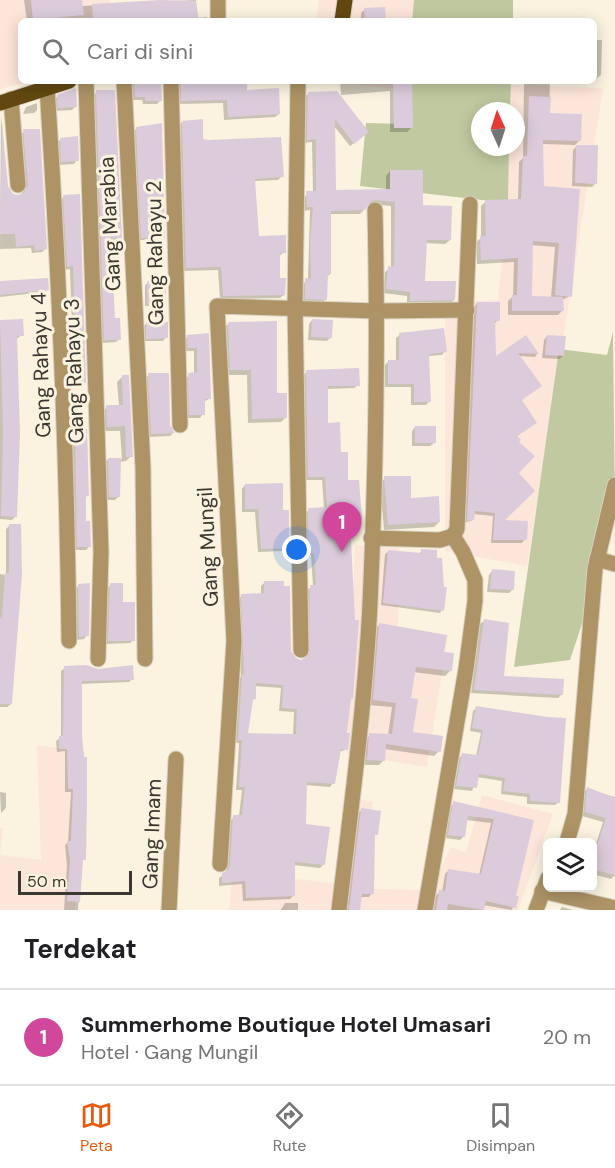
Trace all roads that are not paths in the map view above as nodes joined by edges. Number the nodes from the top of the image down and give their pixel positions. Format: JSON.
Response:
{"nodes":[{"id":1,"x":218,"y":0,"type":"edge"},
{"id":2,"x":345,"y":0,"type":"edge"},
{"id":3,"x":218,"y":18,"type":"edge"},
{"id":4,"x":342,"y":18,"type":"edge"},
{"id":5,"x":58,"y":84,"type":"edge"},
{"id":6,"x":86,"y":84,"type":"edge"},
{"id":7,"x":124,"y":84,"type":"edge"},
{"id":8,"x":171,"y":84,"type":"edge"},
{"id":9,"x":298,"y":84,"type":"edge"},
{"id":10,"x":47,"y":87,"type":"junction"},
{"id":11,"x":5,"y":101,"type":"edge"},
{"id":12,"x":18,"y":185,"type":"dead end"},
{"id":13,"x":470,"y":204,"type":"dead end"},
{"id":14,"x":375,"y":210,"type":"dead end"},
{"id":15,"x":295,"y":307,"type":"junction"},
{"id":16,"x":467,"y":310,"type":"junction"},
{"id":17,"x":377,"y":311,"type":"junction"},
{"id":18,"x":180,"y":425,"type":"dead end"},
{"id":19,"x":615,"y":485,"type":"edge"},
{"id":20,"x":453,"y":536,"type":"junction"},
{"id":21,"x":371,"y":538,"type":"junction"},
{"id":22,"x":597,"y":559,"type":"junction"},
{"id":23,"x":615,"y":564,"type":"edge"},
{"id":24,"x":69,"y":641,"type":"dead end"},
{"id":25,"x":301,"y":650,"type":"dead end"},
{"id":26,"x":98,"y":659,"type":"dead end"},
{"id":27,"x":145,"y":659,"type":"dead end"},
{"id":28,"x":176,"y":759,"type":"dead end"},
{"id":29,"x":568,"y":838,"type":"edge"},
{"id":30,"x":220,"y":864,"type":"dead end"},
{"id":31,"x":543,"y":890,"type":"edge"},
{"id":32,"x":568,"y":892,"type":"edge"},
{"id":33,"x":615,"y":908,"type":"edge"},
{"id":34,"x":169,"y":910,"type":"edge"},
{"id":35,"x":339,"y":910,"type":"edge"},
{"id":36,"x":425,"y":910,"type":"edge"},
{"id":37,"x":536,"y":910,"type":"edge"}],
"edges":[{"from":1,"to":3,"type":"street"},
{"from":2,"to":4,"type":"main road"},
{"from":5,"to":10,"type":"main road"},
{"from":6,"to":26,"type":"street","name":"Gang Rahayu 3"},
{"from":7,"to":27,"type":"street","name":"Gang Marabia"},
{"from":8,"to":18,"type":"street","name":"Gang Rahayu 2"},
{"from":9,"to":15,"type":"street"},
{"from":10,"to":11,"type":"main road"},
{"from":10,"to":24,"type":"street","name":"Gang Rahayu 4"},
{"from":11,"to":12,"type":"street"},
{"from":13,"to":16,"type":"street"},
{"from":14,"to":17,"type":"street"},
{"from":15,"to":17,"type":"street","name":"Gang Mungil"},
{"from":15,"to":25,"type":"street"},
{"from":15,"to":30,"type":"street","name":"Gang Mungil"},
{"from":16,"to":17,"type":"street","name":"Gang Mungil"},
{"from":16,"to":20,"type":"street"},
{"from":17,"to":21,"type":"street"},
{"from":19,"to":22,"type":"street"},
{"from":20,"to":21,"type":"street"},
{"from":20,"to":36,"type":"street"},
{"from":21,"to":35,"type":"street"},
{"from":22,"to":23,"type":"street"},
{"from":22,"to":29,"type":"street"},
{"from":28,"to":34,"type":"street","name":"Gang Imam"},
{"from":31,"to":37,"type":"street"},
{"from":32,"to":33,"type":"street"}]}
